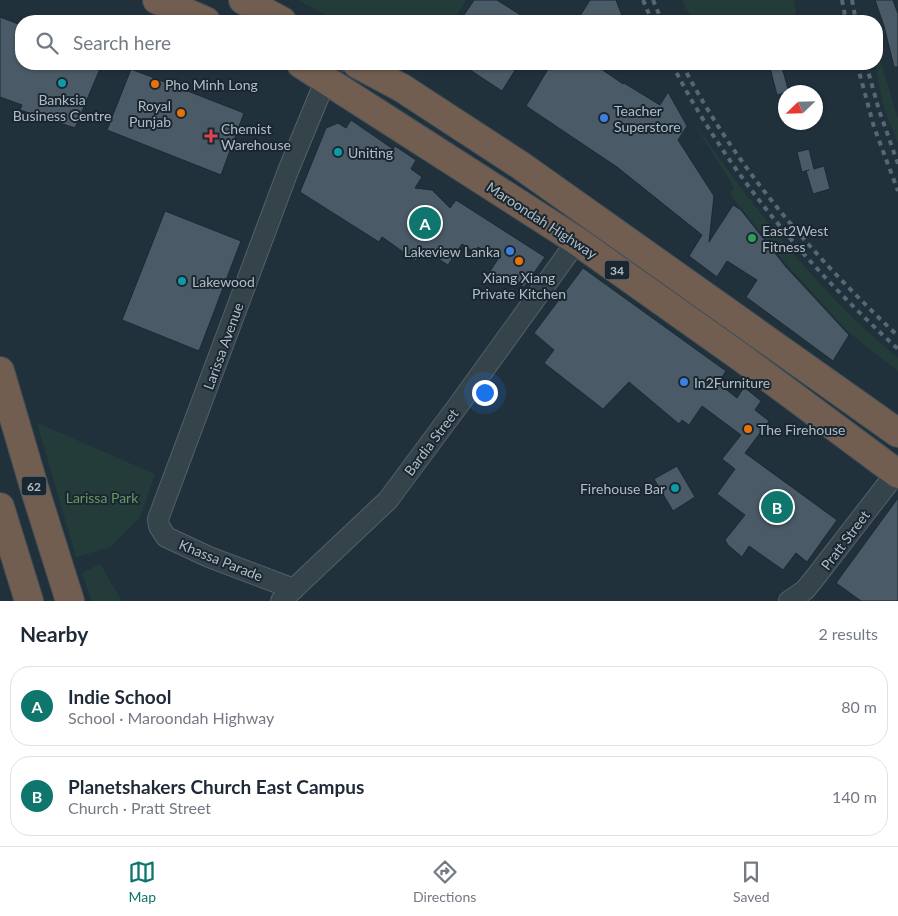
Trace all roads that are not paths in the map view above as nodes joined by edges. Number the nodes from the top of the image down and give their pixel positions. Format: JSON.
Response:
{"nodes":[{"id":1,"x":157,"y":0,"type":"edge"},
{"id":2,"x":243,"y":0,"type":"edge"},
{"id":3,"x":192,"y":15,"type":"edge"},
{"id":4,"x":271,"y":15,"type":"edge"},
{"id":5,"x":368,"y":70,"type":"edge"},
{"id":6,"x":331,"y":71,"type":"edge"},
{"id":7,"x":577,"y":241,"type":"junction"},
{"id":8,"x":793,"y":357,"type":"junction"},
{"id":9,"x":0,"y":371,"type":"edge"},
{"id":10,"x":775,"y":383,"type":"junction"},
{"id":11,"x":898,"y":433,"type":"edge"},
{"id":12,"x":897,"y":474,"type":"edge"},
{"id":13,"x":0,"y":507,"type":"edge"},
{"id":14,"x":158,"y":519,"type":"joint"},
{"id":15,"x":288,"y":595,"type":"edge"},
{"id":16,"x":29,"y":601,"type":"edge"},
{"id":17,"x":70,"y":601,"type":"edge"},
{"id":18,"x":789,"y":601,"type":"edge"}],
"edges":[{"from":1,"to":3,"type":"highway"},
{"from":2,"to":4,"type":"highway"},
{"from":5,"to":8,"type":"highway","number":"34"},
{"from":6,"to":7,"type":"highway","name":"Maroondah Highway","number":"34"},
{"from":6,"to":14,"type":"street","name":"Larissa Avenue"},
{"from":7,"to":10,"type":"highway","name":"Maroondah Highway","number":"34"},
{"from":7,"to":15,"type":"street","name":"Bardia Street"},
{"from":8,"to":10,"type":"highway"},
{"from":8,"to":11,"type":"highway","number":"34"},
{"from":9,"to":17,"type":"highway","number":"62"},
{"from":10,"to":12,"type":"highway","name":"Maroondah Highway","number":"34"},
{"from":12,"to":18,"type":"street","name":"Pratt Street"},
{"from":13,"to":16,"type":"highway"},
{"from":14,"to":15,"type":"street","name":"Khassa Parade"}]}
